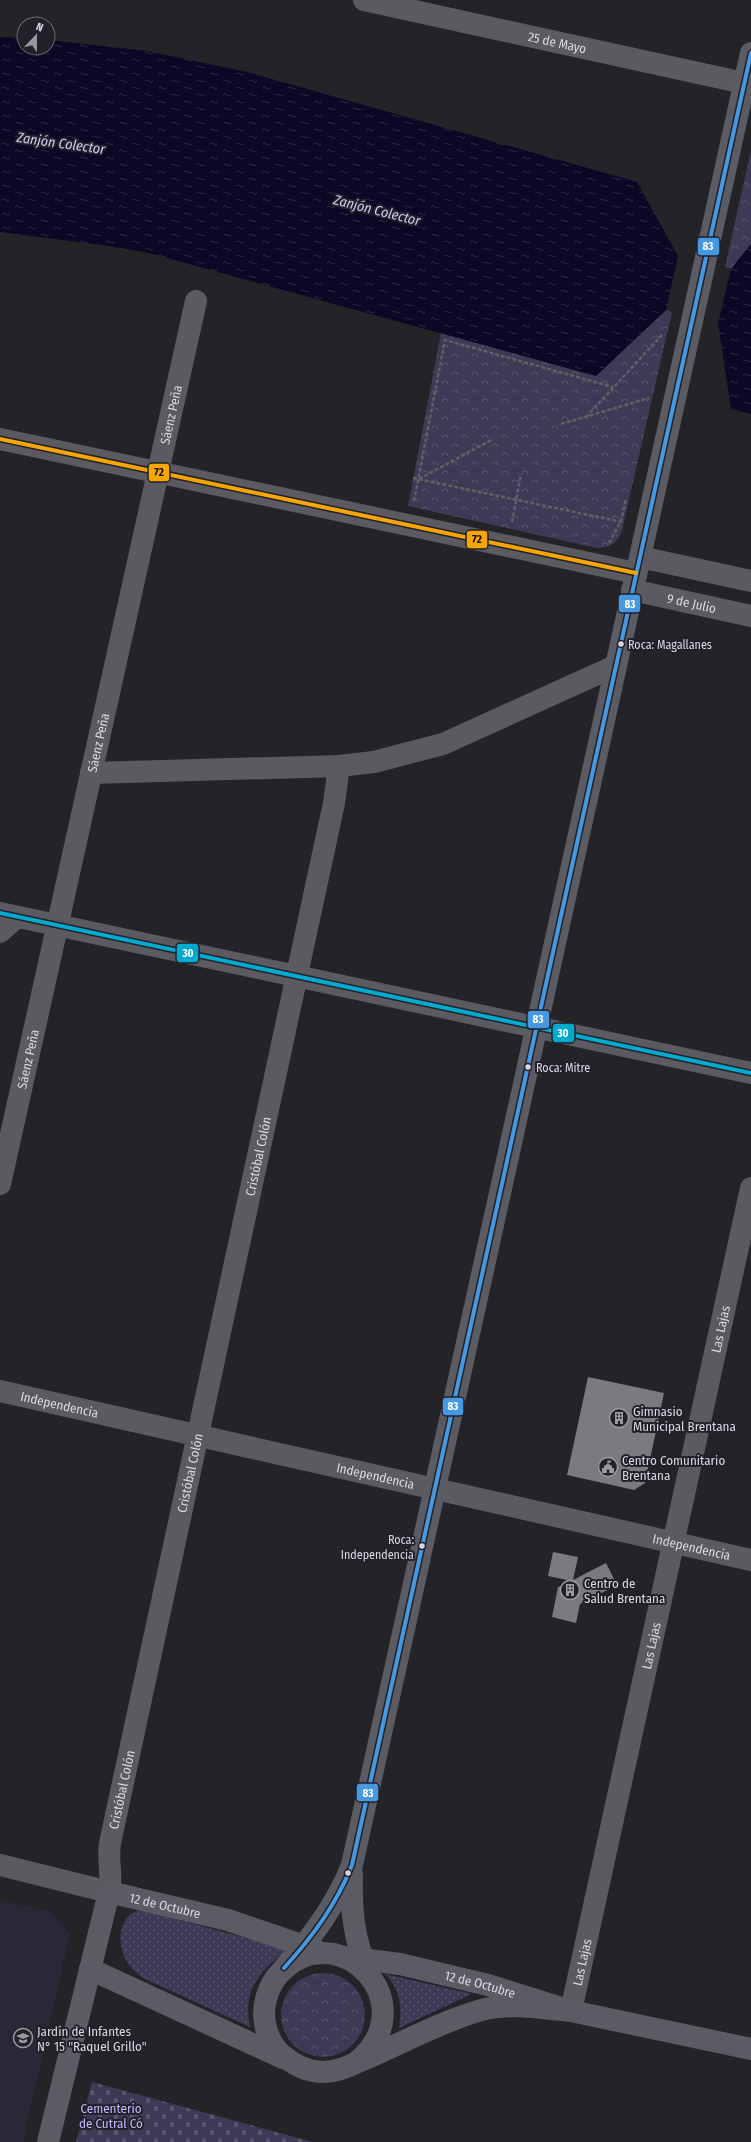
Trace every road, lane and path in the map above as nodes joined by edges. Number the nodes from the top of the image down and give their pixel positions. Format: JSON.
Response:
{"nodes":[{"id":1,"x":364,"y":0,"type":"edge"},
{"id":2,"x":751,"y":53,"type":"edge"},
{"id":3,"x":748,"y":84,"type":"edge"},
{"id":4,"x":196,"y":301,"type":"dead end"},
{"id":5,"x":664,"y":334,"type":"dead end"},
{"id":6,"x":613,"y":387,"type":"junction"},
{"id":7,"x":649,"y":398,"type":"dead end"},
{"id":8,"x":586,"y":417,"type":"junction"},
{"id":9,"x":560,"y":424,"type":"dead end"},
{"id":10,"x":0,"y":439,"type":"edge"},
{"id":11,"x":493,"y":439,"type":"dead end"},
{"id":12,"x":158,"y":472,"type":"junction"},
{"id":13,"x":522,"y":474,"type":"dead end"},
{"id":14,"x":413,"y":478,"type":"dead end"},
{"id":15,"x":418,"y":479,"type":"junction"},
{"id":16,"x":516,"y":500,"type":"junction"},
{"id":17,"x":413,"y":508,"type":"dead end"},
{"id":18,"x":624,"y":522,"type":"dead end"},
{"id":19,"x":511,"y":529,"type":"dead end"},
{"id":20,"x":636,"y":573,"type":"junction"},
{"id":21,"x":751,"y":581,"type":"edge"},
{"id":22,"x":751,"y":616,"type":"edge"},
{"id":23,"x":615,"y":666,"type":"junction"},
{"id":24,"x":339,"y":766,"type":"junction"},
{"id":25,"x":91,"y":773,"type":"junction"},
{"id":26,"x":9,"y":915,"type":"edge"},
{"id":27,"x":57,"y":925,"type":"junction"},
{"id":28,"x":0,"y":932,"type":"edge"},
{"id":29,"x":296,"y":976,"type":"junction"},
{"id":30,"x":536,"y":1027,"type":"junction"},
{"id":31,"x":751,"y":1073,"type":"edge"},
{"id":32,"x":0,"y":1184,"type":"edge"},
{"id":33,"x":751,"y":1188,"type":"edge"},
{"id":34,"x":0,"y":1391,"type":"edge"},
{"id":35,"x":197,"y":1436,"type":"junction"},
{"id":36,"x":435,"y":1489,"type":"junction"},
{"id":37,"x":673,"y":1543,"type":"junction"},
{"id":38,"x":751,"y":1560,"type":"edge"},
{"id":39,"x":0,"y":1865,"type":"edge"},
{"id":40,"x":352,"y":1865,"type":"junction"},
{"id":41,"x":109,"y":1892,"type":"junction"},
{"id":42,"x":304,"y":1946,"type":"junction"},
{"id":43,"x":334,"y":1955,"type":"junction"},
{"id":44,"x":366,"y":1967,"type":"junction"},
{"id":45,"x":90,"y":1968,"type":"junction"},
{"id":46,"x":284,"y":1968,"type":"junction"},
{"id":47,"x":571,"y":2010,"type":"junction"},
{"id":48,"x":751,"y":2049,"type":"edge"},
{"id":49,"x":289,"y":2061,"type":"junction"},
{"id":50,"x":357,"y":2062,"type":"junction"},
{"id":51,"x":48,"y":2142,"type":"edge"}],
"edges":[{"from":1,"to":3,"type":"street","name":"25 de Mayo"},
{"from":2,"to":3,"type":"main road"},
{"from":3,"to":20,"type":"main road"},
{"from":4,"to":12,"type":"street","name":"Sáenz Peña"},
{"from":5,"to":6,"type":"path"},
{"from":6,"to":8,"type":"path"},
{"from":6,"to":15,"type":"path"},
{"from":7,"to":8,"type":"path"},
{"from":8,"to":9,"type":"path"},
{"from":10,"to":12,"type":"street","name":"9 de Julio"},
{"from":11,"to":15,"type":"path"},
{"from":12,"to":20,"type":"street","name":"9 de Julio"},
{"from":12,"to":25,"type":"street","name":"Sáenz Peña"},
{"from":13,"to":16,"type":"path"},
{"from":14,"to":15,"type":"path"},
{"from":15,"to":16,"type":"path"},
{"from":15,"to":17,"type":"path"},
{"from":16,"to":18,"type":"path"},
{"from":16,"to":19,"type":"path"},
{"from":20,"to":21,"type":"street","name":"9 de Julio"},
{"from":20,"to":22,"type":"street","name":"9 de Julio"},
{"from":20,"to":23,"type":"main road"},
{"from":23,"to":24,"type":"street"},
{"from":23,"to":30,"type":"main road"},
{"from":24,"to":25,"type":"street"},
{"from":24,"to":29,"type":"street","name":"Cristóbal Colón"},
{"from":25,"to":27,"type":"street","name":"Sáenz Peña"},
{"from":26,"to":27,"type":"street"},
{"from":26,"to":28,"type":"street"},
{"from":27,"to":29,"type":"street"},
{"from":27,"to":32,"type":"street","name":"Sáenz Peña"},
{"from":29,"to":30,"type":"street"},
{"from":29,"to":35,"type":"street","name":"Cristóbal Colón"},
{"from":30,"to":31,"type":"street"},
{"from":30,"to":36,"type":"main road"},
{"from":33,"to":37,"type":"street","name":"Las Lajas"},
{"from":34,"to":35,"type":"street","name":"Independencia"},
{"from":35,"to":36,"type":"street","name":"Independencia"},
{"from":35,"to":41,"type":"street","name":"Cristóbal Colón"},
{"from":36,"to":37,"type":"street","name":"Independencia"},
{"from":36,"to":40,"type":"main road"},
{"from":37,"to":38,"type":"street","name":"Independencia"},
{"from":37,"to":47,"type":"street","name":"Las Lajas"},
{"from":39,"to":41,"type":"street","name":"12 de Octubre"},
{"from":40,"to":42,"type":"main road"},
{"from":40,"to":44,"type":"main road"},
{"from":41,"to":42,"type":"main road","name":"12 de Octubre"},
{"from":41,"to":45,"type":"main road","name":"Cristóbal Colón"},
{"from":42,"to":43,"type":"main road","name":"12 de Octubre"},
{"from":42,"to":46,"type":"main road"},
{"from":43,"to":44,"type":"main road","name":"12 de Octubre"},
{"from":43,"to":46,"type":"main road","name":"12 de Octubre"},
{"from":44,"to":47,"type":"main road","name":"12 de Octubre"},
{"from":44,"to":50,"type":"main road","name":"12 de Octubre"},
{"from":45,"to":49,"type":"main road","name":"12 de Octubre"},
{"from":45,"to":51,"type":"main road","name":"Cristóbal Colón"},
{"from":46,"to":49,"type":"main road","name":"12 de Octubre"},
{"from":47,"to":48,"type":"main road","name":"12 de Octubre"},
{"from":47,"to":50,"type":"main road","name":"12 de Octubre"},
{"from":49,"to":50,"type":"main road","name":"12 de Octubre"}]}
